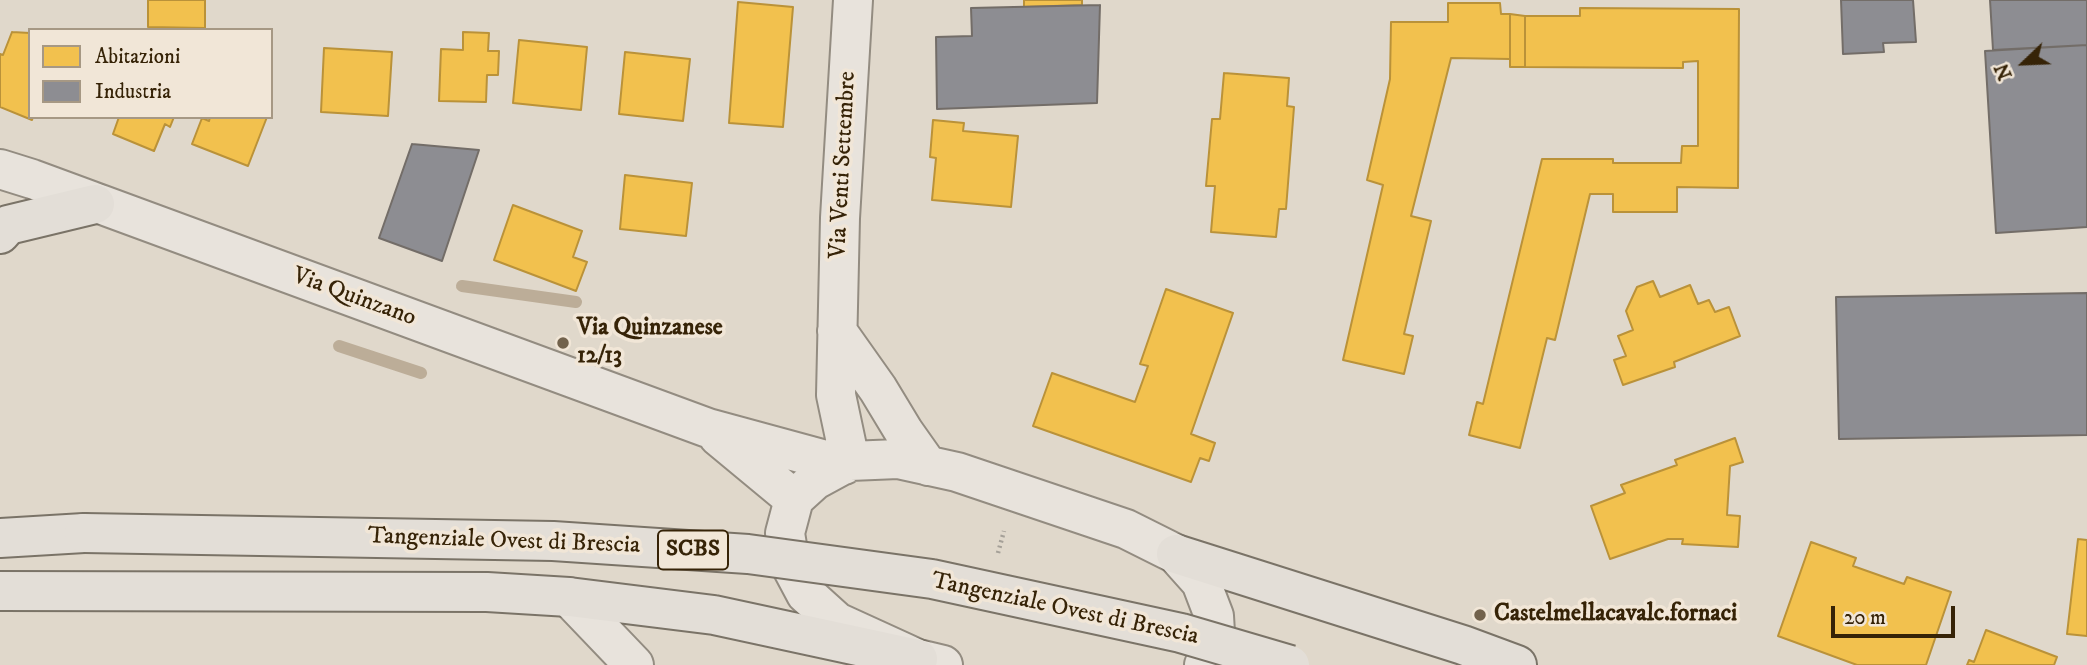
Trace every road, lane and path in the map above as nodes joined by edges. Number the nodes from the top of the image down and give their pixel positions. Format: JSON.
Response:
{"nodes":[{"id":1,"x":853,"y":0,"type":"edge"},
{"id":2,"x":0,"y":169,"type":"edge"},
{"id":3,"x":95,"y":204,"type":"junction"},
{"id":4,"x":0,"y":234,"type":"edge"},
{"id":5,"x":837,"y":331,"type":"junction"},
{"id":6,"x":708,"y":428,"type":"junction"},
{"id":7,"x":847,"y":463,"type":"junction"},
{"id":8,"x":928,"y":466,"type":"junction"},
{"id":9,"x":793,"y":499,"type":"junction"},
{"id":10,"x":0,"y":531,"type":"edge"},
{"id":11,"x":84,"y":533,"type":"junction"},
{"id":12,"x":0,"y":538,"type":"edge"},
{"id":13,"x":1177,"y":554,"type":"junction"},
{"id":14,"x":0,"y":591,"type":"edge"},
{"id":15,"x":569,"y":597,"type":"junction"},
{"id":16,"x":930,"y":662,"type":"edge"},
{"id":17,"x":634,"y":665,"type":"edge"},
{"id":18,"x":1204,"y":665,"type":"edge"},
{"id":19,"x":1290,"y":665,"type":"edge"},
{"id":20,"x":1517,"y":665,"type":"edge"}],
"edges":[{"from":1,"to":5,"type":"street","name":"Via Venti Settembre"},
{"from":2,"to":3,"type":"street","name":"Via Quinzano"},
{"from":3,"to":4,"type":"main road"},
{"from":3,"to":6,"type":"street","name":"Via Quinzano"},
{"from":5,"to":7,"type":"street","name":"Via Venti Settembre"},
{"from":5,"to":8,"type":"street"},
{"from":6,"to":7,"type":"street","name":"Via Quinzano"},
{"from":6,"to":9,"type":"street","name":"Via Quinzano"},
{"from":7,"to":8,"type":"street"},
{"from":7,"to":9,"type":"street"},
{"from":8,"to":13,"type":"street"},
{"from":9,"to":16,"type":"street"},
{"from":10,"to":11,"type":"main road","name":"Tangenziale Ovest di Brescia","number":"SCBS"},
{"from":11,"to":12,"type":"main road","name":"Tangenziale Ovest di Brescia","number":"SCBS"},
{"from":11,"to":19,"type":"main road","name":"Tangenziale Ovest di Brescia","number":"SCBS","bridge":true},
{"from":13,"to":18,"type":"street"},
{"from":13,"to":20,"type":"main road"},
{"from":14,"to":15,"type":"main road"},
{"from":15,"to":16,"type":"main road"},
{"from":15,"to":17,"type":"street"}]}
